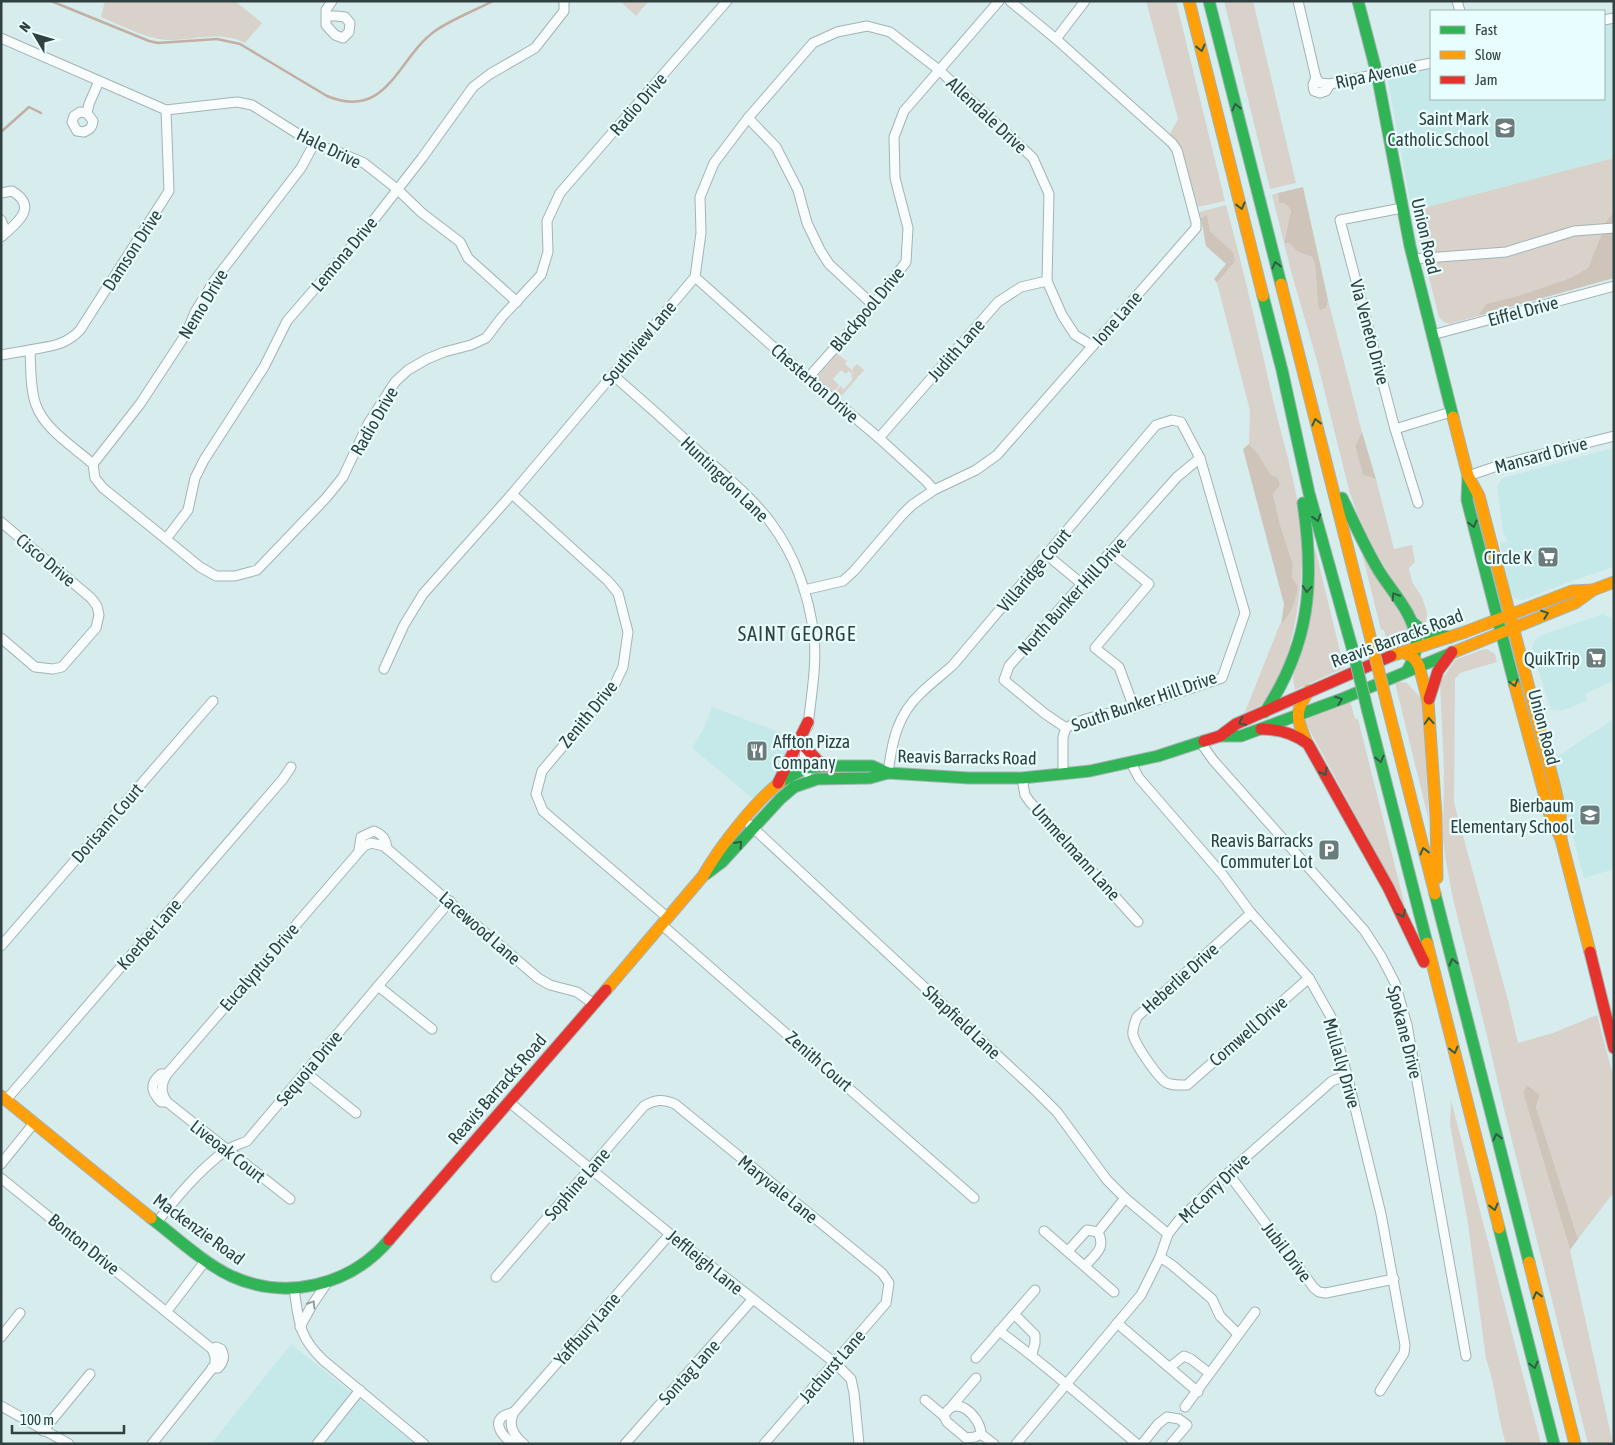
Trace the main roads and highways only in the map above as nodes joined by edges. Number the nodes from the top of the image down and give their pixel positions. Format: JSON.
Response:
{"nodes":[{"id":1,"x":1189,"y":1,"type":"edge"},
{"id":2,"x":1209,"y":1,"type":"edge"},
{"id":3,"x":1358,"y":1,"type":"edge"},
{"id":4,"x":1300,"y":454,"type":"junction"},
{"id":5,"x":1328,"y":469,"type":"junction"},
{"id":6,"x":1468,"y":476,"type":"junction"},
{"id":7,"x":1614,"y":582,"type":"edge"},
{"id":8,"x":1593,"y":590,"type":"junction"},
{"id":9,"x":1510,"y":614,"type":"junction"},
{"id":10,"x":1497,"y":619,"type":"junction"},
{"id":11,"x":1412,"y":622,"type":"junction"},
{"id":12,"x":1513,"y":627,"type":"junction"},
{"id":13,"x":1500,"y":632,"type":"junction"},
{"id":14,"x":1450,"y":637,"type":"junction"},
{"id":15,"x":1475,"y":642,"type":"junction"},
{"id":16,"x":1452,"y":652,"type":"junction"},
{"id":17,"x":1417,"y":657,"type":"junction"},
{"id":18,"x":1507,"y":658,"type":"junction"},
{"id":19,"x":1291,"y":666,"type":"junction"},
{"id":20,"x":1428,"y":701,"type":"junction"},
{"id":21,"x":1296,"y":706,"type":"junction"},
{"id":22,"x":1265,"y":712,"type":"junction"},
{"id":23,"x":808,"y":722,"type":"road end"},
{"id":24,"x":1260,"y":729,"type":"junction"},
{"id":25,"x":1220,"y":736,"type":"junction"},
{"id":26,"x":1308,"y":744,"type":"junction"},
{"id":27,"x":805,"y":746,"type":"road end"},
{"id":28,"x":826,"y":766,"type":"junction"},
{"id":29,"x":888,"y":773,"type":"junction"},
{"id":30,"x":778,"y":784,"type":"junction"},
{"id":31,"x":1561,"y":839,"type":"junction"},
{"id":32,"x":703,"y":876,"type":"junction"},
{"id":33,"x":1436,"y":898,"type":"junction"},
{"id":34,"x":1442,"y":1002,"type":"junction"},
{"id":35,"x":1614,"y":1048,"type":"edge"},
{"id":36,"x":4,"y":1098,"type":"edge"},
{"id":37,"x":294,"y":1289,"type":"joint"},
{"id":38,"x":1554,"y":1444,"type":"edge"},
{"id":39,"x":1574,"y":1444,"type":"edge"}],
"edges":[{"from":1,"to":4,"type":"main road","one_way":true},
{"from":5,"to":2,"type":"main road","one_way":true},
{"from":3,"to":6,"type":"main road","name":"Union Road"},
{"from":4,"to":19,"type":"main road","one_way":true},
{"from":4,"to":34,"type":"main road","one_way":true,"bridge":true},
{"from":11,"to":5,"type":"main road","one_way":true},
{"from":33,"to":5,"type":"main road","one_way":true,"bridge":true},
{"from":6,"to":9,"type":"main road","name":"Union Road"},
{"from":6,"to":10,"type":"main road","name":"Union Road","one_way":true},
{"from":7,"to":8,"type":"main road","name":"Reavis Barracks Road"},
{"from":8,"to":9,"type":"main road","name":"Reavis Barracks Road"},
{"from":12,"to":8,"type":"main road","name":"Reavis Barracks Road","one_way":true},
{"from":9,"to":10,"type":"main road","name":"Reavis Barracks Road"},
{"from":9,"to":12,"type":"main road","name":"Union Road"},
{"from":10,"to":13,"type":"main road","name":"Union Road"},
{"from":10,"to":14,"type":"main road","name":"Reavis Barracks Road"},
{"from":11,"to":14,"type":"main road"},
{"from":11,"to":17,"type":"main road"},
{"from":12,"to":13,"type":"main road","name":"Reavis Barracks Road"},
{"from":12,"to":31,"type":"main road","name":"Union Road"},
{"from":13,"to":15,"type":"main road","name":"Reavis Barracks Road"},
{"from":13,"to":18,"type":"main road","name":"Union Road"},
{"from":14,"to":17,"type":"main road","name":"Reavis Barracks Road"},
{"from":15,"to":16,"type":"main road","name":"Reavis Barracks Road"},
{"from":15,"to":18,"type":"main road"},
{"from":16,"to":17,"type":"main road","name":"Reavis Barracks Road"},
{"from":16,"to":20,"type":"main road"},
{"from":17,"to":20,"type":"main road"},
{"from":17,"to":21,"type":"main road","name":"Reavis Barracks Road"},
{"from":21,"to":17,"type":"main road","name":"Reavis Barracks Road","one_way":true},
{"from":18,"to":31,"type":"main road","name":"Union Road","one_way":true},
{"from":19,"to":21,"type":"main road"},
{"from":19,"to":22,"type":"main road"},
{"from":33,"to":20,"type":"main road","one_way":true},
{"from":21,"to":22,"type":"main road","name":"Reavis Barracks Road"},
{"from":21,"to":24,"type":"main road","name":"Reavis Barracks Road"},
{"from":21,"to":26,"type":"main road"},
{"from":22,"to":25,"type":"main road","name":"Reavis Barracks Road","one_way":true},
{"from":23,"to":30,"type":"main road"},
{"from":24,"to":25,"type":"main road","name":"Reavis Barracks Road"},
{"from":24,"to":26,"type":"main road"},
{"from":25,"to":29,"type":"main road","name":"Reavis Barracks Road"},
{"from":26,"to":34,"type":"main road","one_way":true},
{"from":27,"to":28,"type":"main road"},
{"from":28,"to":29,"type":"main road","name":"Reavis Barracks Road"},
{"from":28,"to":30,"type":"main road","name":"Reavis Barracks Road"},
{"from":32,"to":29,"type":"main road","name":"Reavis Barracks Road","one_way":true},
{"from":30,"to":32,"type":"main road","name":"Reavis Barracks Road"},
{"from":31,"to":35,"type":"main road","name":"Union Road"},
{"from":32,"to":37,"type":"main road","name":"Reavis Barracks Road"},
{"from":39,"to":33,"type":"main road","one_way":true},
{"from":34,"to":38,"type":"main road","one_way":true},
{"from":36,"to":37,"type":"main road","name":"Mackenzie Road"}]}
